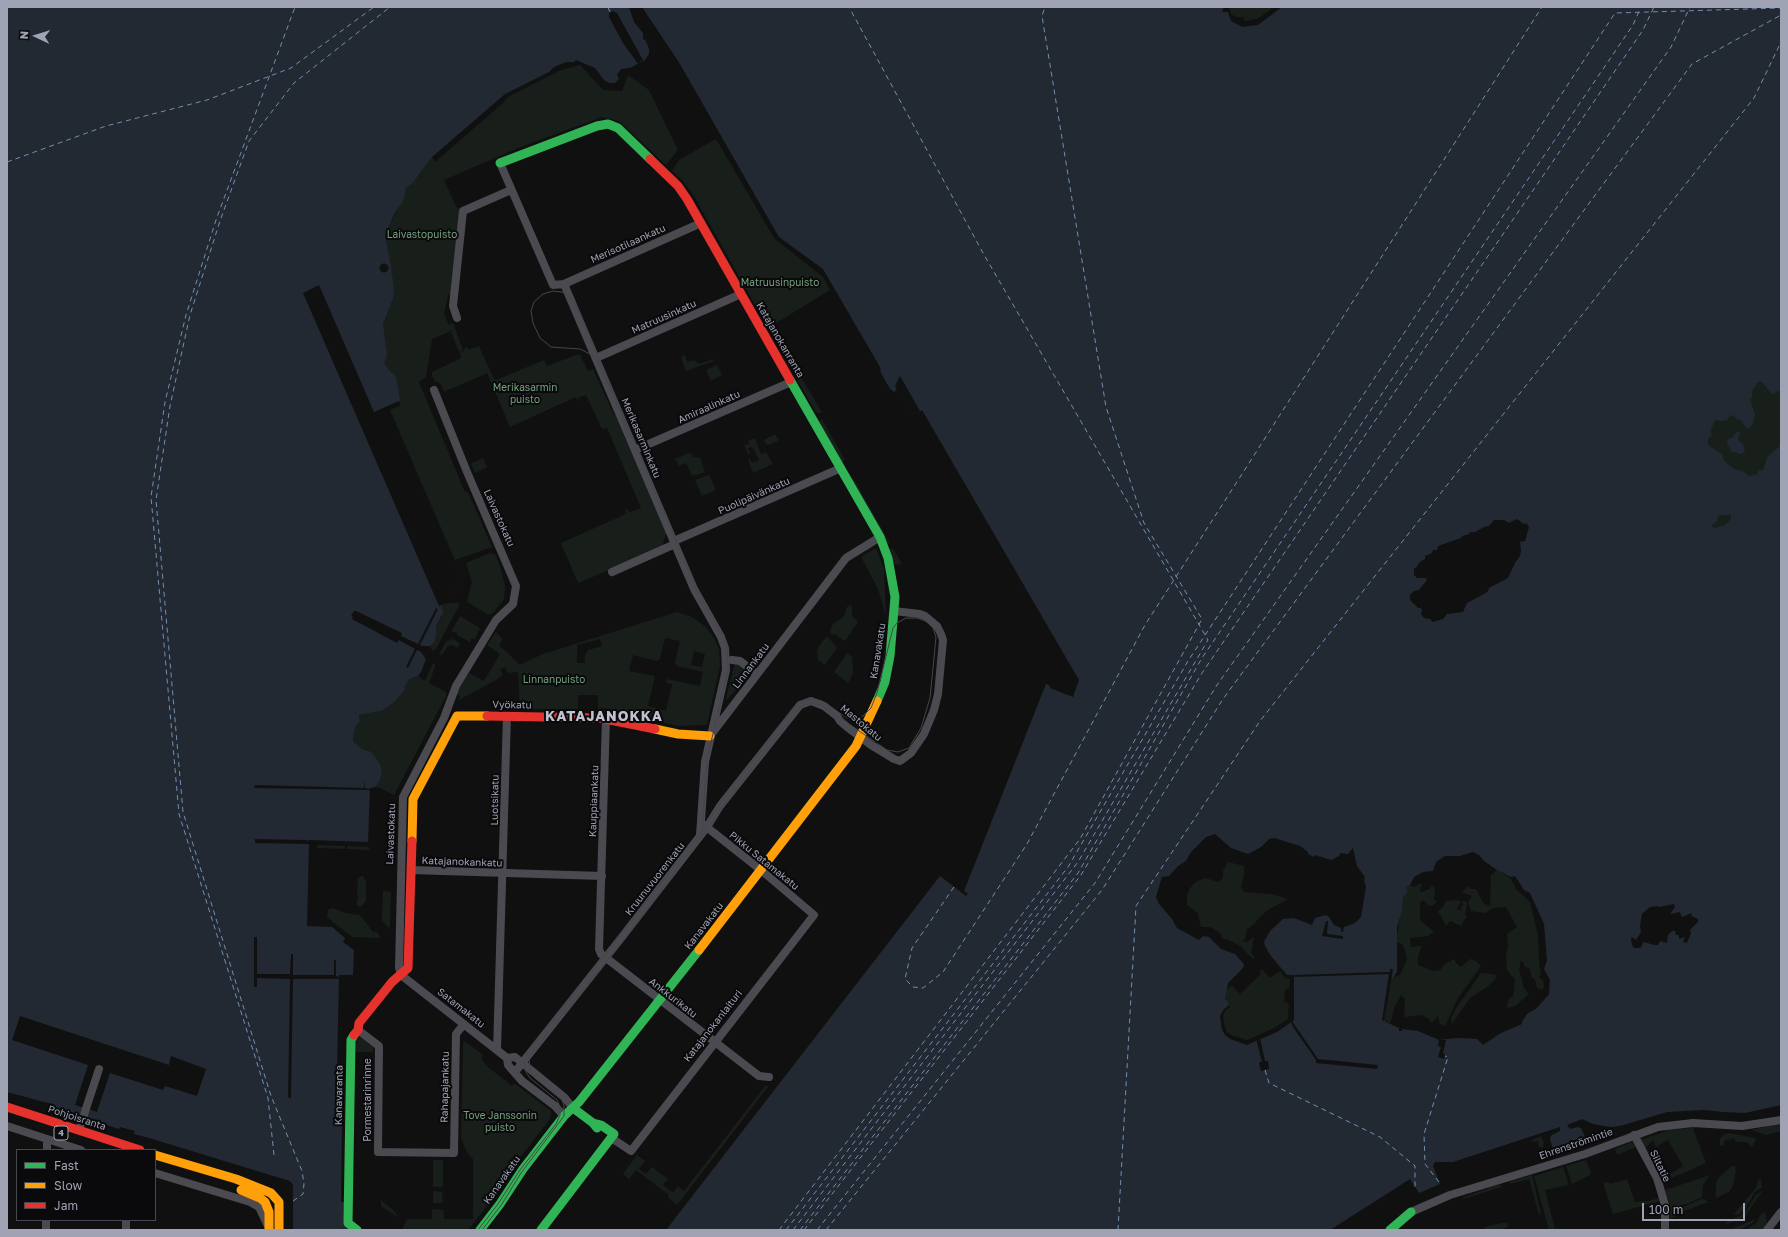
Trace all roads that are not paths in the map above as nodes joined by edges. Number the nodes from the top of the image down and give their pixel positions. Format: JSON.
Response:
{"nodes":[{"id":1,"x":500,"y":163,"type":"joint"},
{"id":2,"x":511,"y":190,"type":"junction"},
{"id":3,"x":701,"y":223,"type":"junction"},
{"id":4,"x":564,"y":284,"type":"junction"},
{"id":5,"x":741,"y":294,"type":"junction"},
{"id":6,"x":457,"y":318,"type":"dead end"},
{"id":7,"x":596,"y":358,"type":"junction"},
{"id":8,"x":791,"y":382,"type":"junction"},
{"id":9,"x":434,"y":390,"type":"dead end"},
{"id":10,"x":635,"y":450,"type":"junction"},
{"id":11,"x":841,"y":468,"type":"junction"},
{"id":12,"x":880,"y":537,"type":"junction"},
{"id":13,"x":675,"y":543,"type":"junction"},
{"id":14,"x":612,"y":572,"type":"dead end"},
{"id":15,"x":894,"y":611,"type":"junction"},
{"id":16,"x":732,"y":660,"type":"dead end"},
{"id":17,"x":757,"y":674,"type":"junction"},
{"id":18,"x":811,"y":701,"type":"joint"},
{"id":19,"x":457,"y":716,"type":"joint"},
{"id":20,"x":507,"y":716,"type":"junction"},
{"id":21,"x":606,"y":718,"type":"junction"},
{"id":22,"x":710,"y":736,"type":"junction"},
{"id":23,"x":862,"y":737,"type":"junction"},
{"id":24,"x":704,"y":825,"type":"junction"},
{"id":25,"x":411,"y":870,"type":"junction"},
{"id":26,"x":761,"y":870,"type":"junction"},
{"id":27,"x":503,"y":873,"type":"junction"},
{"id":28,"x":602,"y":876,"type":"junction"},
{"id":29,"x":814,"y":915,"type":"joint"},
{"id":30,"x":606,"y":958,"type":"junction"},
{"id":31,"x":401,"y":975,"type":"junction"},
{"id":32,"x":660,"y":1000,"type":"junction"},
{"id":33,"x":464,"y":1024,"type":"junction"},
{"id":34,"x":358,"y":1030,"type":"junction"},
{"id":35,"x":715,"y":1043,"type":"junction"},
{"id":36,"x":497,"y":1050,"type":"junction"},
{"id":37,"x":507,"y":1058,"type":"junction"},
{"id":38,"x":522,"y":1063,"type":"junction"},
{"id":39,"x":99,"y":1069,"type":"dead end"},
{"id":40,"x":515,"y":1072,"type":"junction"},
{"id":41,"x":769,"y":1077,"type":"dead end"},
{"id":42,"x":7,"y":1107,"type":"edge"},
{"id":43,"x":573,"y":1108,"type":"junction"},
{"id":44,"x":7,"y":1115,"type":"edge"},
{"id":45,"x":564,"y":1116,"type":"junction"},
{"id":46,"x":1781,"y":1120,"type":"edge"},
{"id":47,"x":7,"y":1126,"type":"edge"},
{"id":48,"x":79,"y":1130,"type":"junction"},
{"id":49,"x":1634,"y":1135,"type":"junction"},
{"id":50,"x":614,"y":1138,"type":"junction"},
{"id":51,"x":47,"y":1139,"type":"junction"},
{"id":52,"x":47,"y":1149,"type":"edge"},
{"id":53,"x":79,"y":1149,"type":"edge"},
{"id":54,"x":113,"y":1149,"type":"edge"},
{"id":55,"x":135,"y":1149,"type":"edge"},
{"id":56,"x":454,"y":1153,"type":"joint"},
{"id":57,"x":156,"y":1155,"type":"edge"},
{"id":58,"x":156,"y":1163,"type":"edge"},
{"id":59,"x":156,"y":1173,"type":"edge"},
{"id":60,"x":259,"y":1192,"type":"junction"},
{"id":61,"x":1411,"y":1212,"type":"joint"},
{"id":62,"x":1781,"y":1212,"type":"edge"},
{"id":63,"x":269,"y":1228,"type":"edge"},
{"id":64,"x":279,"y":1230,"type":"edge"},
{"id":65,"x":357,"y":1230,"type":"edge"},
{"id":66,"x":480,"y":1230,"type":"edge"},
{"id":67,"x":541,"y":1230,"type":"edge"},
{"id":68,"x":1390,"y":1230,"type":"edge"},
{"id":69,"x":1665,"y":1230,"type":"edge"},
{"id":70,"x":1767,"y":1230,"type":"edge"}],
"edges":[{"from":1,"to":2,"type":"street"},
{"from":1,"to":3,"type":"main road","name":"Katajanokanranta"},
{"from":2,"to":4,"type":"street"},
{"from":2,"to":6,"type":"street"},
{"from":3,"to":4,"type":"street","name":"Merisotilaankatu"},
{"from":3,"to":5,"type":"main road","name":"Katajanokanranta"},
{"from":4,"to":7,"type":"street","name":"Merikasarminkatu"},
{"from":5,"to":7,"type":"street","name":"Matruusinkatu"},
{"from":5,"to":8,"type":"main road","name":"Katajanokanranta"},
{"from":7,"to":10,"type":"street","name":"Merikasarminkatu"},
{"from":8,"to":10,"type":"street","name":"Amiraalinkatu"},
{"from":8,"to":11,"type":"main road","name":"Katajanokanranta"},
{"from":9,"to":31,"type":"street","name":"Laivastokatu"},
{"from":10,"to":13,"type":"street","name":"Merikasarminkatu"},
{"from":11,"to":12,"type":"main road","name":"Katajanokanranta"},
{"from":11,"to":13,"type":"street","name":"Puolipäivänkatu"},
{"from":12,"to":15,"type":"main road","name":"Katajanokanranta"},
{"from":12,"to":17,"type":"street","name":"Linnankatu"},
{"from":13,"to":14,"type":"street","name":"Puolipäivänkatu"},
{"from":13,"to":22,"type":"street","name":"Merikasarminkatu"},
{"from":15,"to":23,"type":"main road","name":"Kanavakatu"},
{"from":15,"to":23,"type":"street","name":"Mastokatu"},
{"from":16,"to":17,"type":"street"},
{"from":17,"to":22,"type":"street","name":"Linnankatu"},
{"from":18,"to":23,"type":"street","name":"Mastokatu"},
{"from":18,"to":24,"type":"street","name":"Kruunuvuorenkatu"},
{"from":19,"to":20,"type":"main road","name":"Vyökatu"},
{"from":19,"to":25,"type":"main road","name":"Laivastokatu"},
{"from":20,"to":21,"type":"main road","name":"Vyökatu"},
{"from":20,"to":27,"type":"street","name":"Luotsikatu"},
{"from":21,"to":22,"type":"main road","name":"Vyökatu"},
{"from":21,"to":28,"type":"street","name":"Kauppiaankatu"},
{"from":22,"to":24,"type":"street","name":"Linnankatu"},
{"from":23,"to":26,"type":"main road","name":"Kanavakatu"},
{"from":24,"to":26,"type":"street","name":"Pikku Satamakatu"},
{"from":24,"to":30,"type":"street","name":"Kruunuvuorenkatu"},
{"from":25,"to":27,"type":"street","name":"Katajanokankatu"},
{"from":25,"to":31,"type":"main road","name":"Laivastokatu"},
{"from":26,"to":29,"type":"street","name":"Pikku Satamakatu"},
{"from":26,"to":32,"type":"main road","name":"Kanavakatu"},
{"from":27,"to":28,"type":"street","name":"Katajanokankatu"},
{"from":27,"to":36,"type":"street","name":"Luotsikatu"},
{"from":28,"to":30,"type":"street","name":"Kauppiaankatu"},
{"from":29,"to":35,"type":"street","name":"Katajanokanlaituri"},
{"from":30,"to":32,"type":"street","name":"Ankkurikatu"},
{"from":30,"to":38,"type":"street","name":"Kruunuvuorenkatu"},
{"from":31,"to":33,"type":"street","name":"Satamakatu"},
{"from":31,"to":34,"type":"main road","name":"Kanavaranta"},
{"from":32,"to":35,"type":"street","name":"Ankkurikatu"},
{"from":32,"to":43,"type":"main road","name":"Kanavakatu"},
{"from":33,"to":36,"type":"street","name":"Satamakatu"},
{"from":33,"to":56,"type":"street","name":"Rahapajankatu"},
{"from":34,"to":56,"type":"street","name":"Pormestarinrinne"},
{"from":34,"to":65,"type":"main road","name":"Kanavaranta"},
{"from":35,"to":41,"type":"street","name":"Ankkurikatu"},
{"from":35,"to":50,"type":"street","name":"Katajanokanlaituri"},
{"from":36,"to":37,"type":"street","name":"Satamakatu"},
{"from":37,"to":38,"type":"street","name":"Satamakatu"},
{"from":37,"to":40,"type":"street","name":"Satamakatu"},
{"from":38,"to":40,"type":"street","name":"Kruunuvuorenkatu"},
{"from":38,"to":43,"type":"street","name":"Satamakatu"},
{"from":39,"to":48,"type":"street"},
{"from":40,"to":45,"type":"street","name":"Satamakatu"},
{"from":42,"to":48,"type":"main road","name":"Pohjoisranta","number":"4"},
{"from":43,"to":45,"type":"main road","name":"Kanavakatu"},
{"from":43,"to":50,"type":"main road","name":"Satamakatu"},
{"from":44,"to":54,"type":"main road","name":"Pohjoisranta","number":"4"},
{"from":45,"to":66,"type":"main road","name":"Kanavakatu"},
{"from":46,"to":49,"type":"street","name":"Ehrenströmintie"},
{"from":47,"to":51,"type":"street"},
{"from":48,"to":55,"type":"main road","name":"Pohjoisranta","number":"4"},
{"from":49,"to":61,"type":"street","name":"Ehrenströmintie"},
{"from":49,"to":69,"type":"street","name":"Siltatie"},
{"from":50,"to":67,"type":"main road"},
{"from":51,"to":52,"type":"street"},
{"from":51,"to":53,"type":"street"},
{"from":57,"to":60,"type":"main road"},
{"from":58,"to":60,"type":"main road"},
{"from":59,"to":63,"type":"street"},
{"from":60,"to":63,"type":"main road"},
{"from":60,"to":64,"type":"main road"},
{"from":61,"to":68,"type":"main road","name":"Ehrenströmintie"},
{"from":62,"to":70,"type":"street"}]}
